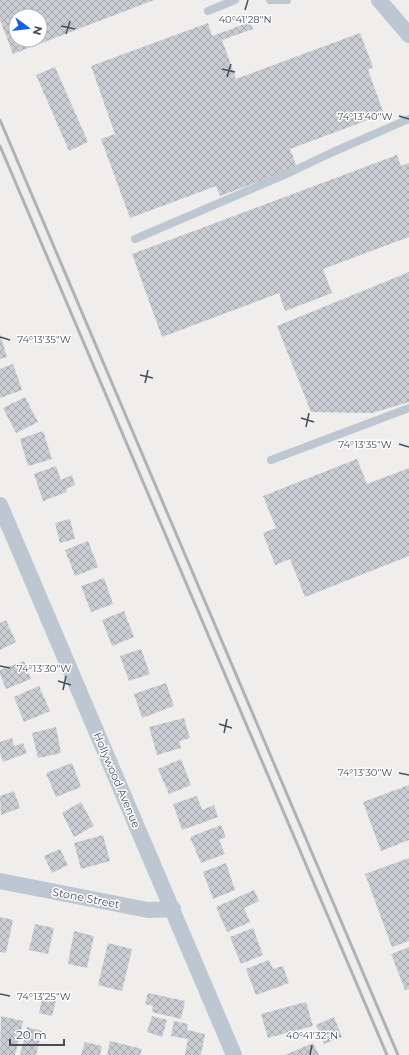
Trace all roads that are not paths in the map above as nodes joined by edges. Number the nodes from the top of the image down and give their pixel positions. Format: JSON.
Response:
{"nodes":[{"id":1,"x":235,"y":0,"type":"edge"},
{"id":2,"x":270,"y":0,"type":"edge"},
{"id":3,"x":287,"y":0,"type":"edge"},
{"id":4,"x":379,"y":0,"type":"edge"},
{"id":5,"x":208,"y":11,"type":"dead end"},
{"id":6,"x":409,"y":35,"type":"edge"},
{"id":7,"x":409,"y":119,"type":"edge"},
{"id":8,"x":135,"y":239,"type":"dead end"},
{"id":9,"x":409,"y":408,"type":"edge"},
{"id":10,"x":271,"y":460,"type":"dead end"},
{"id":11,"x":0,"y":505,"type":"edge"},
{"id":12,"x":0,"y":881,"type":"edge"},
{"id":13,"x":173,"y":909,"type":"junction"},
{"id":14,"x":234,"y":1055,"type":"edge"}],
"edges":[{"from":1,"to":5,"type":"lane"},
{"from":2,"to":3,"type":"lane"},
{"from":4,"to":6,"type":"street"},
{"from":7,"to":8,"type":"lane"},
{"from":9,"to":10,"type":"lane"},
{"from":11,"to":13,"type":"street","name":"Hollywood Avenue"},
{"from":12,"to":13,"type":"street","name":"Stone Street"},
{"from":13,"to":14,"type":"street","name":"Hollywood Avenue"}]}
